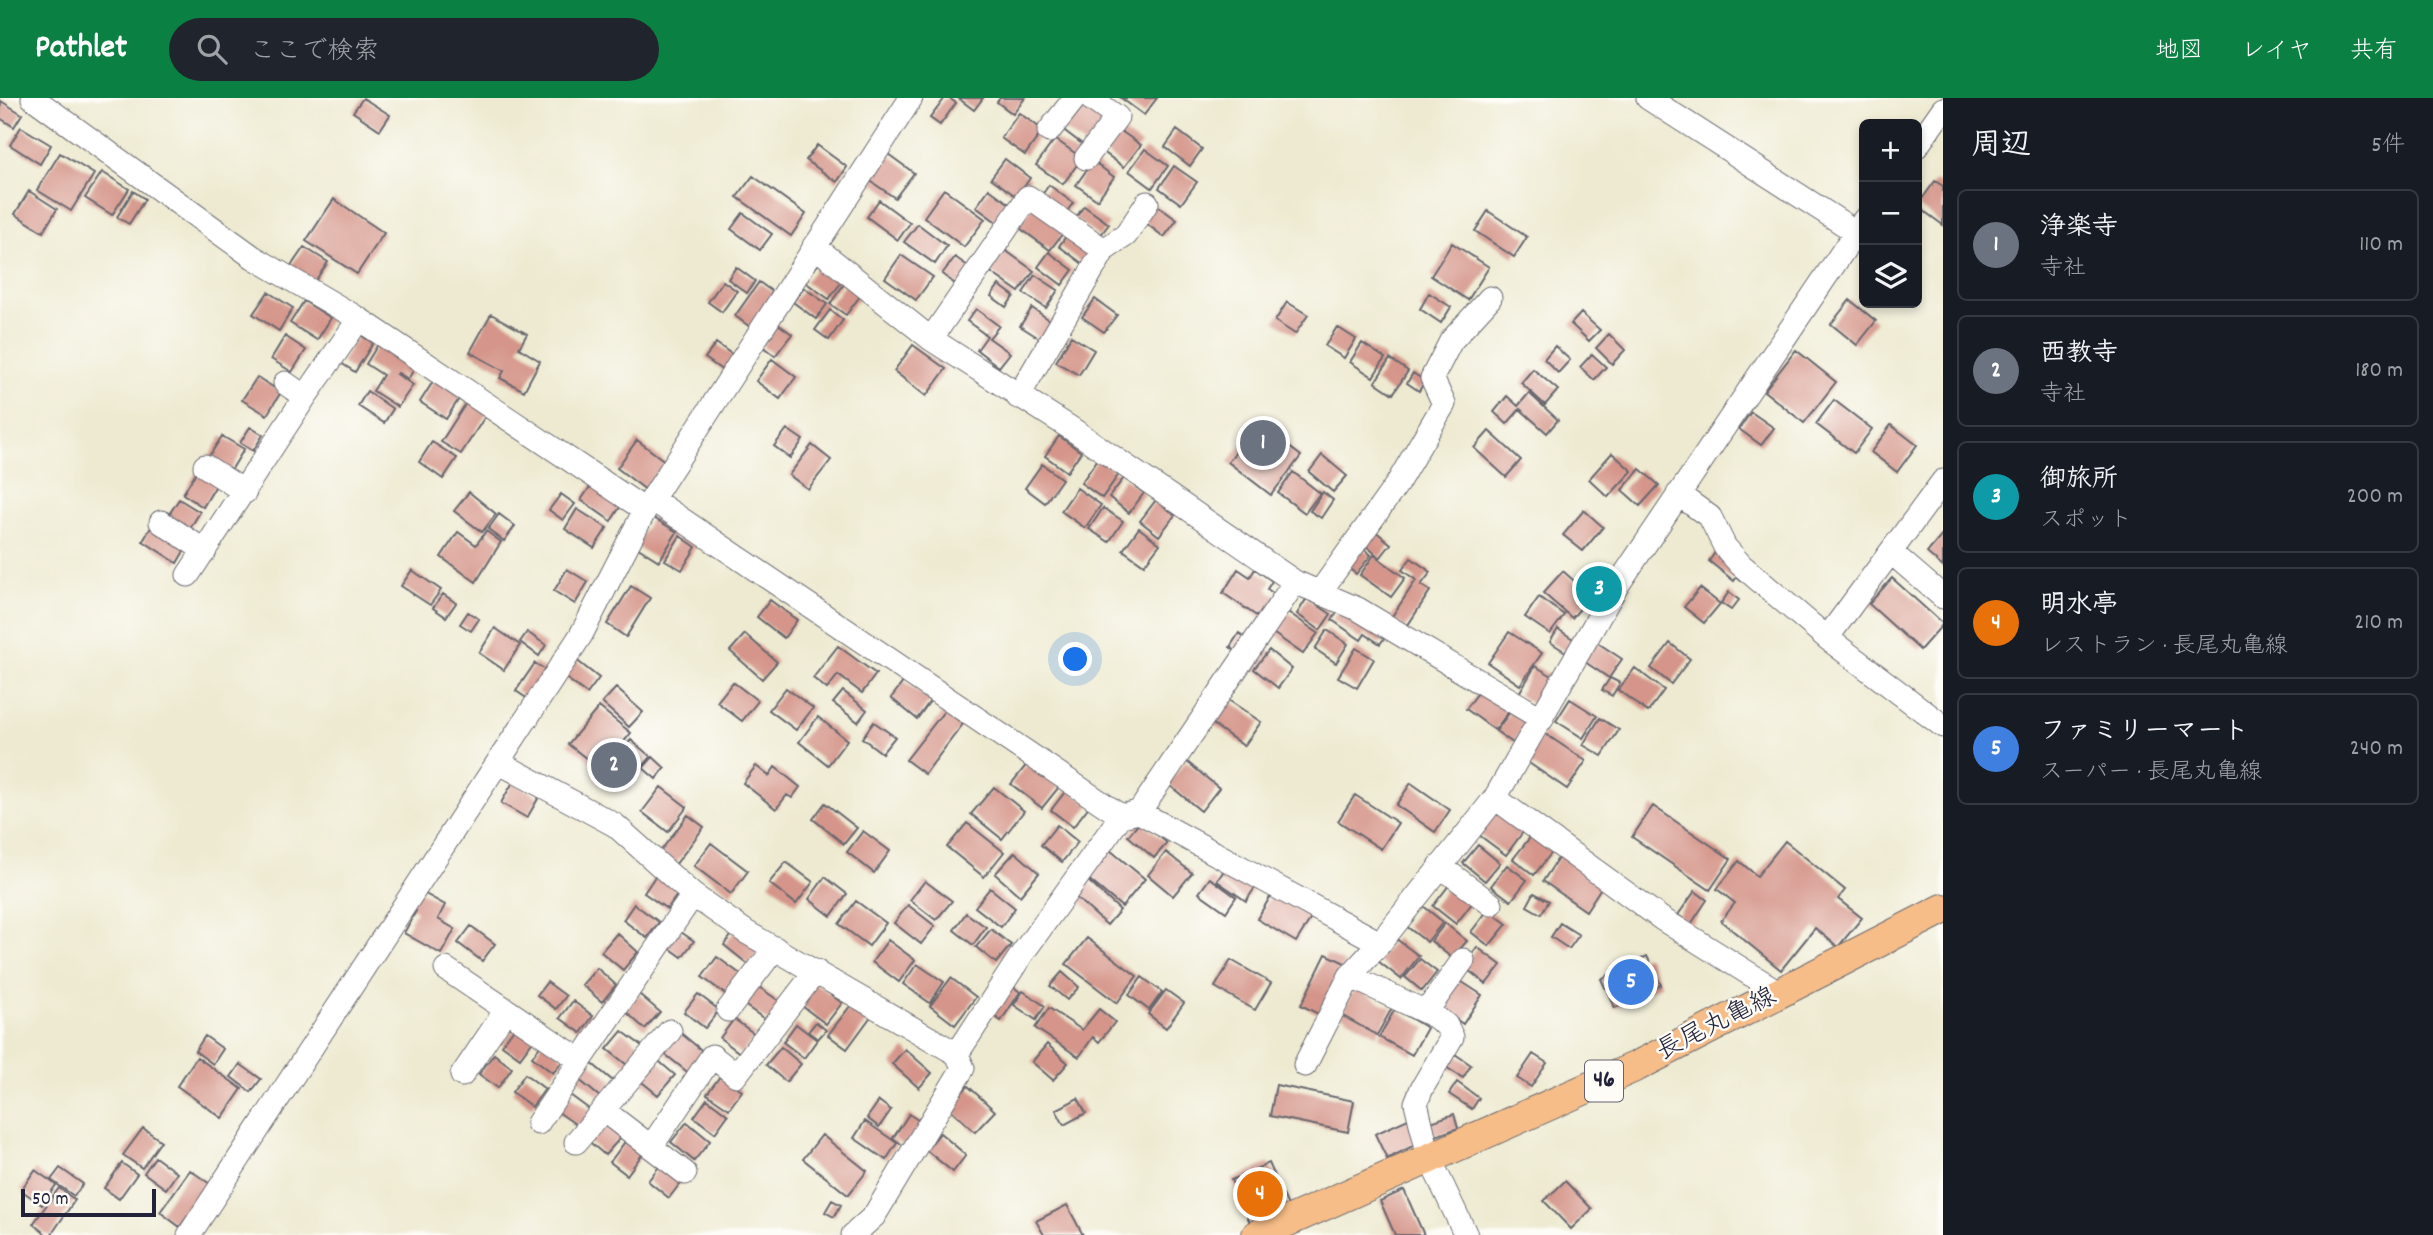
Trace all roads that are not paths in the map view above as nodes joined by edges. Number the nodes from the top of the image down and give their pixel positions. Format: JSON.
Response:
{"nodes":[{"id":1,"x":33,"y":98,"type":"edge"},
{"id":2,"x":911,"y":98,"type":"edge"},
{"id":3,"x":1074,"y":98,"type":"edge"},
{"id":4,"x":1090,"y":98,"type":"edge"},
{"id":5,"x":1648,"y":98,"type":"edge"},
{"id":6,"x":1943,"y":109,"type":"edge"},
{"id":7,"x":1049,"y":131,"type":"dead end"},
{"id":8,"x":1922,"y":139,"type":"edge"},
{"id":9,"x":1086,"y":158,"type":"dead end"},
{"id":10,"x":1147,"y":203,"type":"dead end"},
{"id":11,"x":1859,"y":225,"type":"edge"},
{"id":12,"x":1859,"y":227,"type":"edge"},
{"id":13,"x":814,"y":246,"type":"junction"},
{"id":14,"x":1104,"y":250,"type":"junction"},
{"id":15,"x":1490,"y":298,"type":"dead end"},
{"id":16,"x":359,"y":319,"type":"junction"},
{"id":17,"x":931,"y":339,"type":"junction"},
{"id":18,"x":285,"y":383,"type":"dead end"},
{"id":19,"x":305,"y":397,"type":"junction"},
{"id":20,"x":1018,"y":397,"type":"junction"},
{"id":21,"x":205,"y":466,"type":"dead end"},
{"id":22,"x":1942,"y":484,"type":"edge"},
{"id":23,"x":244,"y":492,"type":"junction"},
{"id":24,"x":1678,"y":494,"type":"junction"},
{"id":25,"x":649,"y":505,"type":"junction"},
{"id":26,"x":161,"y":522,"type":"dead end"},
{"id":27,"x":205,"y":551,"type":"junction"},
{"id":28,"x":1892,"y":553,"type":"junction"},
{"id":29,"x":188,"y":576,"type":"dead end"},
{"id":30,"x":1295,"y":582,"type":"junction"},
{"id":31,"x":1320,"y":592,"type":"junction"},
{"id":32,"x":1943,"y":597,"type":"edge"},
{"id":33,"x":1827,"y":638,"type":"junction"},
{"id":34,"x":1542,"y":719,"type":"junction"},
{"id":35,"x":1943,"y":726,"type":"edge"},
{"id":36,"x":498,"y":762,"type":"junction"},
{"id":37,"x":1495,"y":797,"type":"junction"},
{"id":38,"x":1130,"y":814,"type":"junction"},
{"id":39,"x":1440,"y":866,"type":"junction"},
{"id":40,"x":693,"y":895,"type":"junction"},
{"id":41,"x":1491,"y":904,"type":"dead end"},
{"id":42,"x":1943,"y":909,"type":"edge"},
{"id":43,"x":1380,"y":943,"type":"junction"},
{"id":44,"x":775,"y":948,"type":"junction"},
{"id":45,"x":1463,"y":960,"type":"dead end"},
{"id":46,"x":446,"y":969,"type":"dead end"},
{"id":47,"x":816,"y":971,"type":"junction"},
{"id":48,"x":1350,"y":976,"type":"junction"},
{"id":49,"x":1780,"y":993,"type":"junction"},
{"id":50,"x":506,"y":1010,"type":"junction"},
{"id":51,"x":728,"y":1010,"type":"dead end"},
{"id":52,"x":1426,"y":1012,"type":"junction"},
{"id":53,"x":670,"y":1031,"type":"dead end"},
{"id":54,"x":957,"y":1054,"type":"junction"},
{"id":55,"x":580,"y":1060,"type":"junction"},
{"id":56,"x":1305,"y":1065,"type":"dead end"},
{"id":57,"x":462,"y":1075,"type":"dead end"},
{"id":58,"x":603,"y":1110,"type":"junction"},
{"id":59,"x":538,"y":1122,"type":"dead end"},
{"id":60,"x":576,"y":1142,"type":"dead end"},
{"id":61,"x":651,"y":1147,"type":"junction"},
{"id":62,"x":1430,"y":1157,"type":"junction"},
{"id":63,"x":685,"y":1173,"type":"dead end"},
{"id":64,"x":189,"y":1235,"type":"edge"},
{"id":65,"x":853,"y":1235,"type":"edge"},
{"id":66,"x":1257,"y":1235,"type":"edge"},
{"id":67,"x":1466,"y":1235,"type":"edge"}],
"edges":[{"from":1,"to":16,"type":"street"},
{"from":2,"to":13,"type":"street"},
{"from":3,"to":7,"type":"street"},
{"from":4,"to":9,"type":"street"},
{"from":5,"to":11,"type":"street"},
{"from":6,"to":8,"type":"street"},
{"from":10,"to":14,"type":"street"},
{"from":12,"to":24,"type":"street"},
{"from":13,"to":17,"type":"street"},
{"from":13,"to":25,"type":"street"},
{"from":14,"to":17,"type":"street"},
{"from":14,"to":20,"type":"street"},
{"from":15,"to":31,"type":"street"},
{"from":16,"to":19,"type":"street"},
{"from":16,"to":25,"type":"street"},
{"from":17,"to":20,"type":"street"},
{"from":18,"to":19,"type":"street"},
{"from":19,"to":23,"type":"street"},
{"from":20,"to":30,"type":"street"},
{"from":21,"to":23,"type":"street"},
{"from":22,"to":28,"type":"street"},
{"from":23,"to":27,"type":"street"},
{"from":24,"to":33,"type":"street"},
{"from":24,"to":34,"type":"street"},
{"from":25,"to":36,"type":"street"},
{"from":25,"to":38,"type":"street"},
{"from":26,"to":27,"type":"street"},
{"from":27,"to":29,"type":"street"},
{"from":28,"to":32,"type":"street"},
{"from":28,"to":33,"type":"street"},
{"from":30,"to":31,"type":"street"},
{"from":30,"to":38,"type":"street"},
{"from":31,"to":34,"type":"street"},
{"from":33,"to":35,"type":"street"},
{"from":34,"to":37,"type":"street"},
{"from":36,"to":40,"type":"street"},
{"from":36,"to":64,"type":"street"},
{"from":37,"to":39,"type":"street"},
{"from":37,"to":49,"type":"street"},
{"from":38,"to":43,"type":"street"},
{"from":38,"to":54,"type":"street"},
{"from":39,"to":41,"type":"street"},
{"from":39,"to":43,"type":"street"},
{"from":40,"to":44,"type":"street"},
{"from":40,"to":55,"type":"street"},
{"from":42,"to":49,"type":"main road","name":"長尾丸亀線","number":"46"},
{"from":43,"to":48,"type":"street"},
{"from":44,"to":47,"type":"street"},
{"from":44,"to":51,"type":"street"},
{"from":45,"to":52,"type":"street"},
{"from":46,"to":50,"type":"street"},
{"from":47,"to":54,"type":"street"},
{"from":47,"to":61,"type":"street"},
{"from":48,"to":52,"type":"street"},
{"from":48,"to":56,"type":"street"},
{"from":49,"to":62,"type":"main road","name":"長尾丸亀線","number":"46"},
{"from":50,"to":55,"type":"street"},
{"from":50,"to":57,"type":"street"},
{"from":52,"to":62,"type":"street"},
{"from":53,"to":58,"type":"street"},
{"from":54,"to":65,"type":"street"},
{"from":55,"to":59,"type":"street"},
{"from":58,"to":60,"type":"street"},
{"from":58,"to":61,"type":"street"},
{"from":61,"to":63,"type":"street"},
{"from":62,"to":66,"type":"main road","name":"長尾丸亀線","number":"46"},
{"from":62,"to":67,"type":"street"}]}
